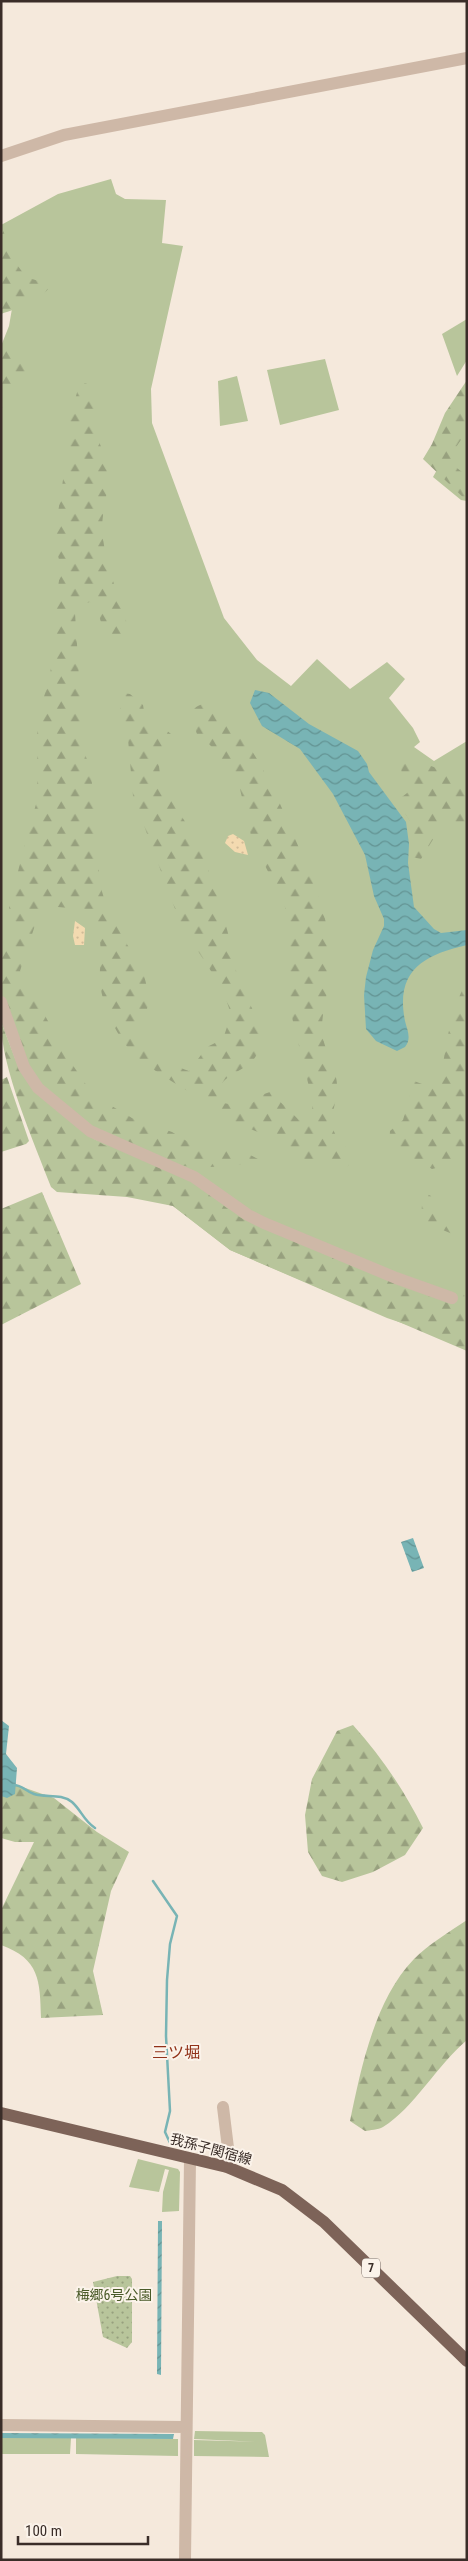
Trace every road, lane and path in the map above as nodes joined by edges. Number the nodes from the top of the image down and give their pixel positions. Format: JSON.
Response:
{"nodes":[{"id":1,"x":467,"y":58,"type":"edge"},
{"id":2,"x":1,"y":156,"type":"edge"},
{"id":3,"x":1,"y":1002,"type":"edge"},
{"id":4,"x":452,"y":1298,"type":"dead end"},
{"id":5,"x":223,"y":2107,"type":"dead end"},
{"id":6,"x":1,"y":2113,"type":"edge"},
{"id":7,"x":190,"y":2159,"type":"junction"},
{"id":8,"x":227,"y":2167,"type":"junction"},
{"id":9,"x":467,"y":2361,"type":"edge"},
{"id":10,"x":1,"y":2425,"type":"edge"},
{"id":11,"x":185,"y":2427,"type":"junction"},
{"id":12,"x":185,"y":2560,"type":"edge"}],
"edges":[{"from":1,"to":2,"type":"street"},
{"from":3,"to":4,"type":"street"},
{"from":5,"to":8,"type":"street"},
{"from":6,"to":7,"type":"main road","name":"我孫子関宿線","number":"7"},
{"from":7,"to":8,"type":"main road","name":"我孫子関宿線","number":"7"},
{"from":7,"to":11,"type":"street"},
{"from":8,"to":9,"type":"main road","name":"我孫子関宿線","number":"7"},
{"from":10,"to":11,"type":"street"},
{"from":11,"to":12,"type":"street"}]}
